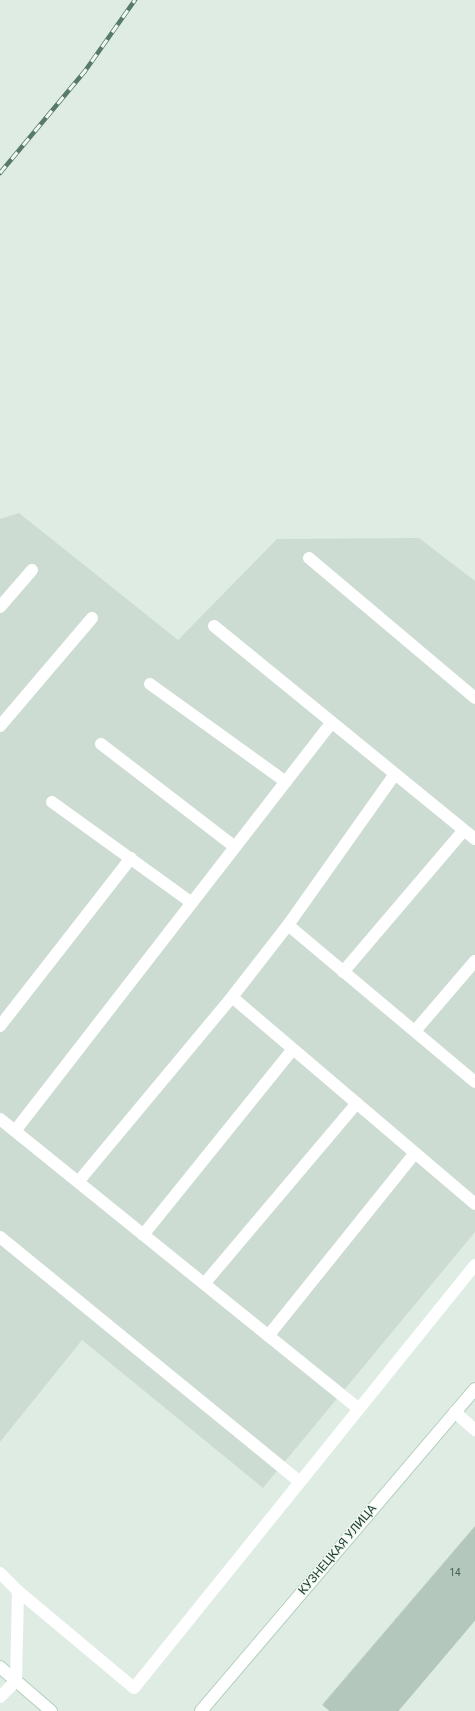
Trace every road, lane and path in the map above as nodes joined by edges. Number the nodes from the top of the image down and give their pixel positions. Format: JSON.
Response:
{"nodes":[{"id":1,"x":309,"y":558,"type":"dead end"},
{"id":2,"x":32,"y":570,"type":"dead end"},
{"id":3,"x":0,"y":607,"type":"edge"},
{"id":4,"x":92,"y":618,"type":"dead end"},
{"id":5,"x":214,"y":626,"type":"dead end"},
{"id":6,"x":150,"y":684,"type":"dead end"},
{"id":7,"x":475,"y":698,"type":"edge"},
{"id":8,"x":332,"y":722,"type":"junction"},
{"id":9,"x":0,"y":726,"type":"edge"},
{"id":10,"x":101,"y":744,"type":"dead end"},
{"id":11,"x":396,"y":774,"type":"junction"},
{"id":12,"x":286,"y":782,"type":"junction"},
{"id":13,"x":52,"y":802,"type":"dead end"},
{"id":14,"x":464,"y":830,"type":"junction"},
{"id":15,"x":475,"y":839,"type":"edge"},
{"id":16,"x":235,"y":847,"type":"junction"},
{"id":17,"x":131,"y":858,"type":"junction"},
{"id":18,"x":192,"y":903,"type":"junction"},
{"id":19,"x":288,"y":926,"type":"junction"},
{"id":20,"x":475,"y":961,"type":"edge"},
{"id":21,"x":343,"y":972,"type":"junction"},
{"id":22,"x":232,"y":997,"type":"junction"},
{"id":23,"x":0,"y":1026,"type":"edge"},
{"id":24,"x":415,"y":1031,"type":"junction"},
{"id":25,"x":293,"y":1049,"type":"junction"},
{"id":26,"x":474,"y":1079,"type":"edge"},
{"id":27,"x":357,"y":1103,"type":"junction"},
{"id":28,"x":0,"y":1119,"type":"edge"},
{"id":29,"x":15,"y":1131,"type":"junction"},
{"id":30,"x":415,"y":1152,"type":"junction"},
{"id":31,"x":78,"y":1182,"type":"junction"},
{"id":32,"x":475,"y":1204,"type":"edge"},
{"id":33,"x":143,"y":1235,"type":"junction"},
{"id":34,"x":0,"y":1237,"type":"edge"},
{"id":35,"x":475,"y":1266,"type":"edge"},
{"id":36,"x":204,"y":1284,"type":"junction"},
{"id":37,"x":268,"y":1336,"type":"junction"},
{"id":38,"x":475,"y":1389,"type":"edge"},
{"id":39,"x":359,"y":1409,"type":"junction"},
{"id":40,"x":455,"y":1412,"type":"junction"},
{"id":41,"x":475,"y":1430,"type":"edge"},
{"id":42,"x":300,"y":1482,"type":"junction"},
{"id":43,"x":0,"y":1573,"type":"edge"},
{"id":44,"x":18,"y":1591,"type":"junction"},
{"id":45,"x":0,"y":1668,"type":"edge"},
{"id":46,"x":16,"y":1681,"type":"junction"},
{"id":47,"x":0,"y":1697,"type":"edge"},
{"id":48,"x":51,"y":1711,"type":"edge"},
{"id":49,"x":201,"y":1711,"type":"edge"}],
"edges":[{"from":1,"to":7,"type":"main road"},
{"from":2,"to":3,"type":"main road"},
{"from":4,"to":9,"type":"main road"},
{"from":5,"to":8,"type":"main road"},
{"from":6,"to":12,"type":"main road"},
{"from":8,"to":11,"type":"main road"},
{"from":8,"to":12,"type":"main road"},
{"from":10,"to":16,"type":"main road"},
{"from":11,"to":14,"type":"main road"},
{"from":11,"to":19,"type":"main road"},
{"from":12,"to":16,"type":"main road"},
{"from":13,"to":17,"type":"main road"},
{"from":14,"to":15,"type":"main road"},
{"from":14,"to":21,"type":"main road"},
{"from":16,"to":18,"type":"main road"},
{"from":17,"to":18,"type":"main road"},
{"from":17,"to":23,"type":"main road"},
{"from":18,"to":29,"type":"main road"},
{"from":19,"to":21,"type":"main road"},
{"from":19,"to":22,"type":"main road"},
{"from":20,"to":24,"type":"main road"},
{"from":21,"to":24,"type":"main road"},
{"from":22,"to":25,"type":"main road"},
{"from":22,"to":31,"type":"main road"},
{"from":24,"to":26,"type":"main road"},
{"from":25,"to":27,"type":"main road"},
{"from":25,"to":33,"type":"main road"},
{"from":27,"to":30,"type":"main road"},
{"from":27,"to":36,"type":"main road"},
{"from":28,"to":29,"type":"main road"},
{"from":29,"to":31,"type":"main road"},
{"from":30,"to":32,"type":"main road"},
{"from":30,"to":37,"type":"main road"},
{"from":31,"to":33,"type":"main road"},
{"from":33,"to":36,"type":"main road"},
{"from":34,"to":42,"type":"main road"},
{"from":35,"to":39,"type":"main road"},
{"from":36,"to":37,"type":"main road"},
{"from":37,"to":39,"type":"main road"},
{"from":38,"to":40,"type":"main road","name":"КУЗНЕЦКАЯ УЛИЦА"},
{"from":39,"to":42,"type":"main road"},
{"from":40,"to":41,"type":"main road"},
{"from":40,"to":49,"type":"main road","name":"КУЗНЕЦКАЯ УЛИЦА"},
{"from":42,"to":44,"type":"main road"},
{"from":43,"to":44,"type":"main road"},
{"from":44,"to":46,"type":"main road"},
{"from":45,"to":46,"type":"main road"},
{"from":46,"to":47,"type":"main road"},
{"from":46,"to":48,"type":"main road"}]}
